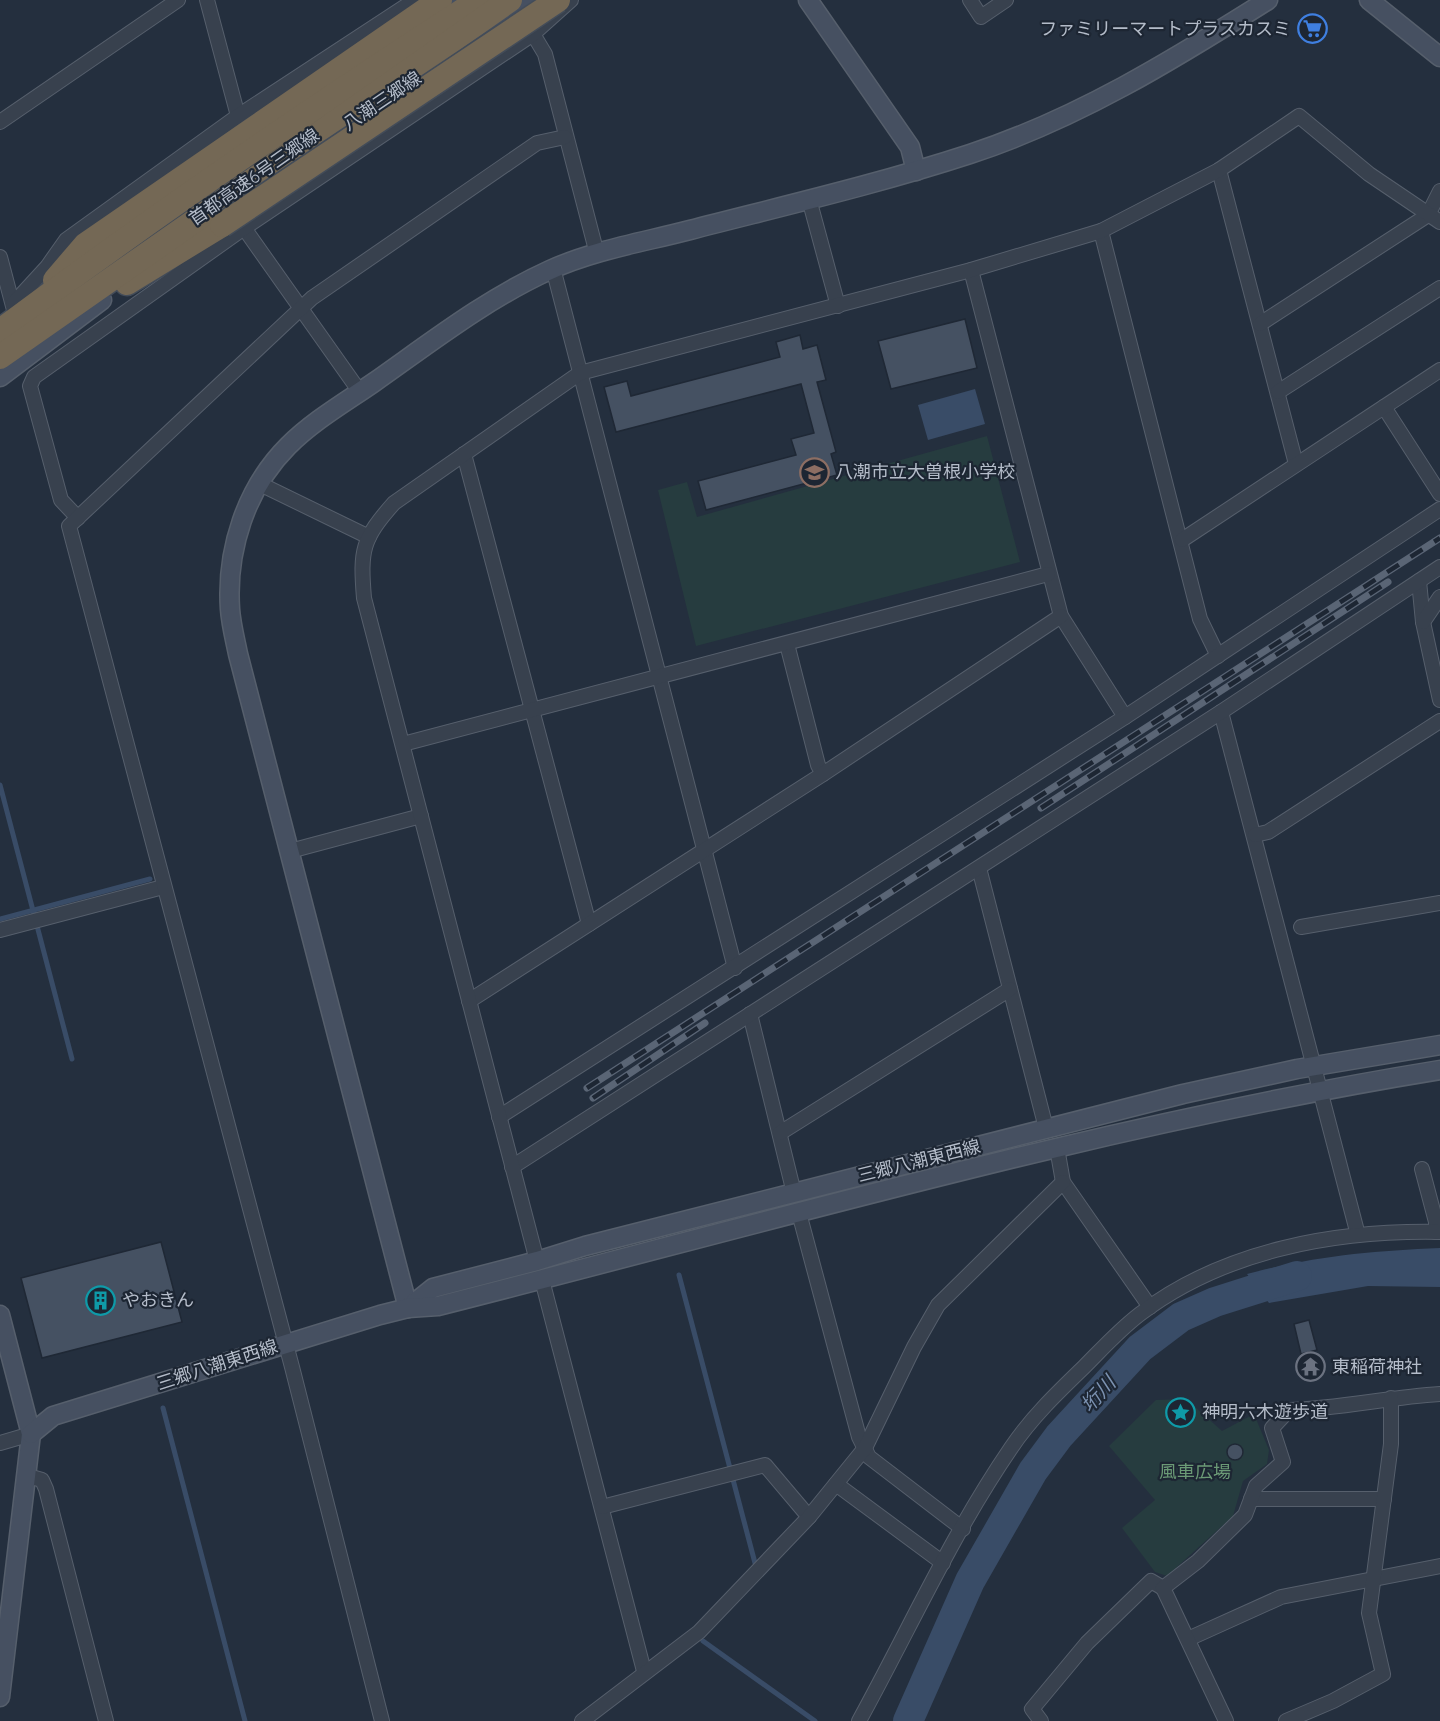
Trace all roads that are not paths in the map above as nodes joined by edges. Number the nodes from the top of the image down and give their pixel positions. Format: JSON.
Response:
{"nodes":[{"id":1,"x":178,"y":0,"type":"edge"},
{"id":2,"x":207,"y":0,"type":"edge"},
{"id":3,"x":415,"y":0,"type":"edge"},
{"id":4,"x":440,"y":0,"type":"edge"},
{"id":5,"x":455,"y":0,"type":"edge"},
{"id":6,"x":479,"y":0,"type":"edge"},
{"id":7,"x":510,"y":0,"type":"edge"},
{"id":8,"x":535,"y":0,"type":"edge"},
{"id":9,"x":558,"y":0,"type":"edge"},
{"id":10,"x":571,"y":0,"type":"edge"},
{"id":11,"x":970,"y":0,"type":"edge"},
{"id":12,"x":1006,"y":0,"type":"edge"},
{"id":13,"x":1268,"y":0,"type":"edge"},
{"id":14,"x":1369,"y":0,"type":"edge"},
{"id":15,"x":814,"y":2,"type":"edge"},
{"id":16,"x":533,"y":34,"type":"junction"},
{"id":17,"x":1440,"y":57,"type":"edge"},
{"id":18,"x":375,"y":106,"type":"junction"},
{"id":19,"x":416,"y":111,"type":"junction"},
{"id":20,"x":237,"y":116,"type":"junction"},
{"id":21,"x":0,"y":122,"type":"edge"},
{"id":22,"x":565,"y":137,"type":"junction"},
{"id":23,"x":1219,"y":170,"type":"junction"},
{"id":24,"x":916,"y":171,"type":"junction"},
{"id":25,"x":1440,"y":191,"type":"edge"},
{"id":26,"x":810,"y":199,"type":"junction"},
{"id":27,"x":1434,"y":218,"type":"edge"},
{"id":28,"x":233,"y":226,"type":"junction"},
{"id":29,"x":1101,"y":231,"type":"junction"},
{"id":30,"x":597,"y":254,"type":"junction"},
{"id":31,"x":0,"y":257,"type":"edge"},
{"id":32,"x":553,"y":268,"type":"junction"},
{"id":33,"x":971,"y":270,"type":"junction"},
{"id":34,"x":1440,"y":288,"type":"edge"},
{"id":35,"x":47,"y":289,"type":"junction"},
{"id":36,"x":110,"y":294,"type":"junction"},
{"id":37,"x":838,"y":306,"type":"junction"},
{"id":38,"x":301,"y":308,"type":"junction"},
{"id":39,"x":14,"y":309,"type":"junction"},
{"id":40,"x":1260,"y":324,"type":"junction"},
{"id":41,"x":0,"y":325,"type":"edge"},
{"id":42,"x":0,"y":331,"type":"edge"},
{"id":43,"x":0,"y":357,"type":"edge"},
{"id":44,"x":1440,"y":370,"type":"edge"},
{"id":45,"x":580,"y":373,"type":"junction"},
{"id":46,"x":0,"y":376,"type":"edge"},
{"id":47,"x":360,"y":392,"type":"junction"},
{"id":48,"x":1278,"y":392,"type":"junction"},
{"id":49,"x":1384,"y":407,"type":"junction"},
{"id":50,"x":464,"y":454,"type":"junction"},
{"id":51,"x":1296,"y":464,"type":"junction"},
{"id":52,"x":258,"y":483,"type":"junction"},
{"id":53,"x":1440,"y":494,"type":"edge"},
{"id":54,"x":1440,"y":509,"type":"edge"},
{"id":55,"x":78,"y":518,"type":"junction"},
{"id":56,"x":369,"y":537,"type":"junction"},
{"id":57,"x":1182,"y":540,"type":"junction"},
{"id":58,"x":1440,"y":567,"type":"edge"},
{"id":59,"x":1048,"y":574,"type":"junction"},
{"id":60,"x":1419,"y":581,"type":"junction"},
{"id":61,"x":1440,"y":597,"type":"edge"},
{"id":62,"x":1061,"y":616,"type":"junction"},
{"id":63,"x":1423,"y":622,"type":"junction"},
{"id":64,"x":787,"y":644,"type":"junction"},
{"id":65,"x":1218,"y":656,"type":"junction"},
{"id":66,"x":659,"y":677,"type":"junction"},
{"id":67,"x":1440,"y":700,"type":"edge"},
{"id":68,"x":531,"y":711,"type":"junction"},
{"id":69,"x":1221,"y":712,"type":"junction"},
{"id":70,"x":1125,"y":717,"type":"junction"},
{"id":71,"x":1440,"y":721,"type":"edge"},
{"id":72,"x":403,"y":744,"type":"junction"},
{"id":73,"x":823,"y":774,"type":"junction"},
{"id":74,"x":421,"y":816,"type":"junction"},
{"id":75,"x":1255,"y":835,"type":"junction"},
{"id":76,"x":703,"y":849,"type":"junction"},
{"id":77,"x":290,"y":851,"type":"junction"},
{"id":78,"x":979,"y":868,"type":"junction"},
{"id":79,"x":163,"y":887,"type":"junction"},
{"id":80,"x":1440,"y":903,"type":"edge"},
{"id":81,"x":589,"y":924,"type":"junction"},
{"id":82,"x":1300,"y":927,"type":"dead end"},
{"id":83,"x":0,"y":930,"type":"edge"},
{"id":84,"x":735,"y":968,"type":"junction"},
{"id":85,"x":1010,"y":989,"type":"junction"},
{"id":86,"x":469,"y":1000,"type":"junction"},
{"id":87,"x":750,"y":1014,"type":"junction"},
{"id":88,"x":1440,"y":1045,"type":"edge"},
{"id":89,"x":1313,"y":1066,"type":"junction"},
{"id":90,"x":1440,"y":1070,"type":"edge"},
{"id":91,"x":1320,"y":1090,"type":"junction"},
{"id":92,"x":499,"y":1117,"type":"junction"},
{"id":93,"x":1046,"y":1128,"type":"junction"},
{"id":94,"x":780,"y":1133,"type":"junction"},
{"id":95,"x":1057,"y":1148,"type":"junction"},
{"id":96,"x":512,"y":1167,"type":"junction"},
{"id":97,"x":1422,"y":1169,"type":"dead end"},
{"id":98,"x":1063,"y":1182,"type":"junction"},
{"id":99,"x":794,"y":1193,"type":"junction"},
{"id":100,"x":799,"y":1213,"type":"junction"},
{"id":101,"x":1438,"y":1232,"type":"edge"},
{"id":102,"x":1359,"y":1235,"type":"junction"},
{"id":103,"x":537,"y":1261,"type":"junction"},
{"id":104,"x":542,"y":1280,"type":"junction"},
{"id":105,"x":1150,"y":1307,"type":"junction"},
{"id":106,"x":408,"y":1308,"type":"junction"},
{"id":107,"x":0,"y":1314,"type":"edge"},
{"id":108,"x":285,"y":1342,"type":"junction"},
{"id":109,"x":1440,"y":1394,"type":"edge"},
{"id":110,"x":1391,"y":1398,"type":"junction"},
{"id":111,"x":31,"y":1434,"type":"junction"},
{"id":112,"x":0,"y":1443,"type":"edge"},
{"id":113,"x":866,"y":1449,"type":"junction"},
{"id":114,"x":28,"y":1476,"type":"junction"},
{"id":115,"x":836,"y":1484,"type":"junction"},
{"id":116,"x":1251,"y":1499,"type":"junction"},
{"id":117,"x":1384,"y":1499,"type":"junction"},
{"id":118,"x":602,"y":1507,"type":"junction"},
{"id":119,"x":809,"y":1517,"type":"junction"},
{"id":120,"x":963,"y":1529,"type":"junction"},
{"id":121,"x":943,"y":1563,"type":"junction"},
{"id":122,"x":1440,"y":1566,"type":"edge"},
{"id":123,"x":1373,"y":1579,"type":"junction"},
{"id":124,"x":1163,"y":1588,"type":"junction"},
{"id":125,"x":1188,"y":1639,"type":"junction"},
{"id":126,"x":644,"y":1671,"type":"junction"},
{"id":127,"x":0,"y":1697,"type":"edge"},
{"id":128,"x":585,"y":1720,"type":"edge"},
{"id":129,"x":106,"y":1721,"type":"edge"},
{"id":130,"x":382,"y":1721,"type":"edge"},
{"id":131,"x":859,"y":1721,"type":"edge"},
{"id":132,"x":1041,"y":1721,"type":"edge"},
{"id":133,"x":1226,"y":1721,"type":"edge"},
{"id":134,"x":1286,"y":1721,"type":"edge"}],
"edges":[{"from":1,"to":21,"type":"street"},
{"from":2,"to":20,"type":"street"},
{"from":3,"to":20,"type":"street"},
{"from":4,"to":35,"type":"highway"},
{"from":5,"to":35,"type":"street"},
{"from":6,"to":42,"type":"highway","name":"首都高速6号三郷線"},
{"from":7,"to":43,"type":"highway","name":"首都高速6号三郷線"},
{"from":8,"to":18,"type":"street","name":"八潮三郷線"},
{"from":9,"to":28,"type":"highway","bridge":true},
{"from":10,"to":16,"type":"street"},
{"from":11,"to":12,"type":"street"},
{"from":13,"to":24,"type":"street"},
{"from":14,"to":17,"type":"street"},
{"from":15,"to":24,"type":"street"},
{"from":16,"to":19,"type":"street"},
{"from":16,"to":22,"type":"street"},
{"from":18,"to":19,"type":"street"},
{"from":18,"to":36,"type":"street","name":"八潮三郷線"},
{"from":19,"to":28,"type":"street"},
{"from":20,"to":39,"type":"street"},
{"from":22,"to":30,"type":"street"},
{"from":22,"to":38,"type":"street"},
{"from":23,"to":27,"type":"street"},
{"from":23,"to":29,"type":"street"},
{"from":23,"to":40,"type":"street"},
{"from":24,"to":26,"type":"street"},
{"from":25,"to":27,"type":"street"},
{"from":26,"to":30,"type":"street"},
{"from":26,"to":37,"type":"street"},
{"from":27,"to":40,"type":"street"},
{"from":28,"to":36,"type":"highway"},
{"from":28,"to":38,"type":"street"},
{"from":28,"to":55,"type":"street"},
{"from":29,"to":33,"type":"street"},
{"from":29,"to":57,"type":"street"},
{"from":30,"to":32,"type":"street"},
{"from":31,"to":39,"type":"street"},
{"from":32,"to":45,"type":"street"},
{"from":32,"to":47,"type":"street"},
{"from":33,"to":37,"type":"street"},
{"from":33,"to":59,"type":"street"},
{"from":34,"to":48,"type":"street"},
{"from":35,"to":39,"type":"street"},
{"from":36,"to":46,"type":"street","name":"八潮三郷線"},
{"from":37,"to":45,"type":"street"},
{"from":38,"to":47,"type":"street"},
{"from":38,"to":55,"type":"street"},
{"from":39,"to":41,"type":"street"},
{"from":40,"to":48,"type":"street"},
{"from":44,"to":49,"type":"street"},
{"from":45,"to":50,"type":"street"},
{"from":45,"to":66,"type":"street"},
{"from":47,"to":52,"type":"street"},
{"from":48,"to":51,"type":"street"},
{"from":49,"to":51,"type":"street"},
{"from":49,"to":53,"type":"street"},
{"from":50,"to":56,"type":"street"},
{"from":50,"to":68,"type":"street"},
{"from":51,"to":57,"type":"street"},
{"from":52,"to":56,"type":"street"},
{"from":52,"to":77,"type":"street"},
{"from":54,"to":65,"type":"street"},
{"from":55,"to":79,"type":"street"},
{"from":56,"to":72,"type":"street"},
{"from":57,"to":65,"type":"street"},
{"from":58,"to":60,"type":"street"},
{"from":59,"to":62,"type":"street"},
{"from":59,"to":64,"type":"street"},
{"from":60,"to":63,"type":"street"},
{"from":60,"to":69,"type":"street"},
{"from":61,"to":63,"type":"street"},
{"from":62,"to":70,"type":"street"},
{"from":62,"to":73,"type":"street"},
{"from":63,"to":67,"type":"street"},
{"from":64,"to":66,"type":"street"},
{"from":64,"to":73,"type":"street"},
{"from":65,"to":70,"type":"street"},
{"from":66,"to":68,"type":"street"},
{"from":66,"to":76,"type":"street"},
{"from":68,"to":72,"type":"street"},
{"from":68,"to":81,"type":"street"},
{"from":69,"to":75,"type":"street"},
{"from":69,"to":78,"type":"street"},
{"from":70,"to":84,"type":"street"},
{"from":71,"to":75,"type":"street"},
{"from":72,"to":74,"type":"street"},
{"from":73,"to":76,"type":"street"},
{"from":74,"to":77,"type":"street"},
{"from":74,"to":86,"type":"street"},
{"from":75,"to":89,"type":"street"},
{"from":76,"to":81,"type":"street"},
{"from":76,"to":84,"type":"street"},
{"from":77,"to":106,"type":"street"},
{"from":78,"to":85,"type":"street"},
{"from":78,"to":87,"type":"street"},
{"from":79,"to":83,"type":"street"},
{"from":79,"to":108,"type":"street"},
{"from":80,"to":82,"type":"street"},
{"from":81,"to":86,"type":"street"},
{"from":84,"to":92,"type":"street"},
{"from":85,"to":93,"type":"street"},
{"from":85,"to":94,"type":"street"},
{"from":86,"to":92,"type":"street"},
{"from":87,"to":94,"type":"street"},
{"from":87,"to":96,"type":"street"},
{"from":88,"to":89,"type":"street","name":"三郷八潮東西線"},
{"from":89,"to":91,"type":"street"},
{"from":89,"to":93,"type":"street","name":"三郷八潮東西線"},
{"from":90,"to":91,"type":"street","name":"三郷八潮東西線"},
{"from":91,"to":95,"type":"street","name":"三郷八潮東西線"},
{"from":91,"to":102,"type":"street"},
{"from":92,"to":96,"type":"street"},
{"from":93,"to":99,"type":"street","name":"三郷八潮東西線"},
{"from":94,"to":99,"type":"street"},
{"from":95,"to":98,"type":"street"},
{"from":95,"to":100,"type":"street","name":"三郷八潮東西線"},
{"from":96,"to":103,"type":"street"},
{"from":97,"to":101,"type":"street"},
{"from":98,"to":105,"type":"street"},
{"from":98,"to":113,"type":"street"},
{"from":99,"to":103,"type":"street","name":"三郷八潮東西線"},
{"from":100,"to":104,"type":"street","name":"三郷八潮東西線"},
{"from":100,"to":113,"type":"street"},
{"from":101,"to":102,"type":"street"},
{"from":102,"to":105,"type":"street"},
{"from":103,"to":106,"type":"street","name":"三郷八潮東西線"},
{"from":104,"to":106,"type":"street","name":"三郷八潮東西線"},
{"from":104,"to":118,"type":"street"},
{"from":105,"to":120,"type":"street"},
{"from":106,"to":108,"type":"street","name":"三郷八潮東西線"},
{"from":107,"to":111,"type":"street"},
{"from":108,"to":111,"type":"street","name":"三郷八潮東西線"},
{"from":108,"to":130,"type":"street"},
{"from":109,"to":110,"type":"street"},
{"from":110,"to":116,"type":"street"},
{"from":110,"to":117,"type":"street"},
{"from":111,"to":112,"type":"street"},
{"from":111,"to":114,"type":"street"},
{"from":113,"to":115,"type":"street"},
{"from":113,"to":120,"type":"street"},
{"from":114,"to":127,"type":"street"},
{"from":114,"to":129,"type":"street"},
{"from":115,"to":119,"type":"street"},
{"from":115,"to":121,"type":"street"},
{"from":116,"to":117,"type":"street"},
{"from":116,"to":124,"type":"street"},
{"from":117,"to":123,"type":"street"},
{"from":118,"to":119,"type":"street"},
{"from":118,"to":126,"type":"street"},
{"from":119,"to":126,"type":"street"},
{"from":120,"to":121,"type":"street"},
{"from":121,"to":131,"type":"street"},
{"from":122,"to":123,"type":"street"},
{"from":123,"to":125,"type":"street"},
{"from":123,"to":134,"type":"street"},
{"from":124,"to":125,"type":"street"},
{"from":124,"to":132,"type":"street"},
{"from":125,"to":133,"type":"street"},
{"from":126,"to":128,"type":"street"}]}
